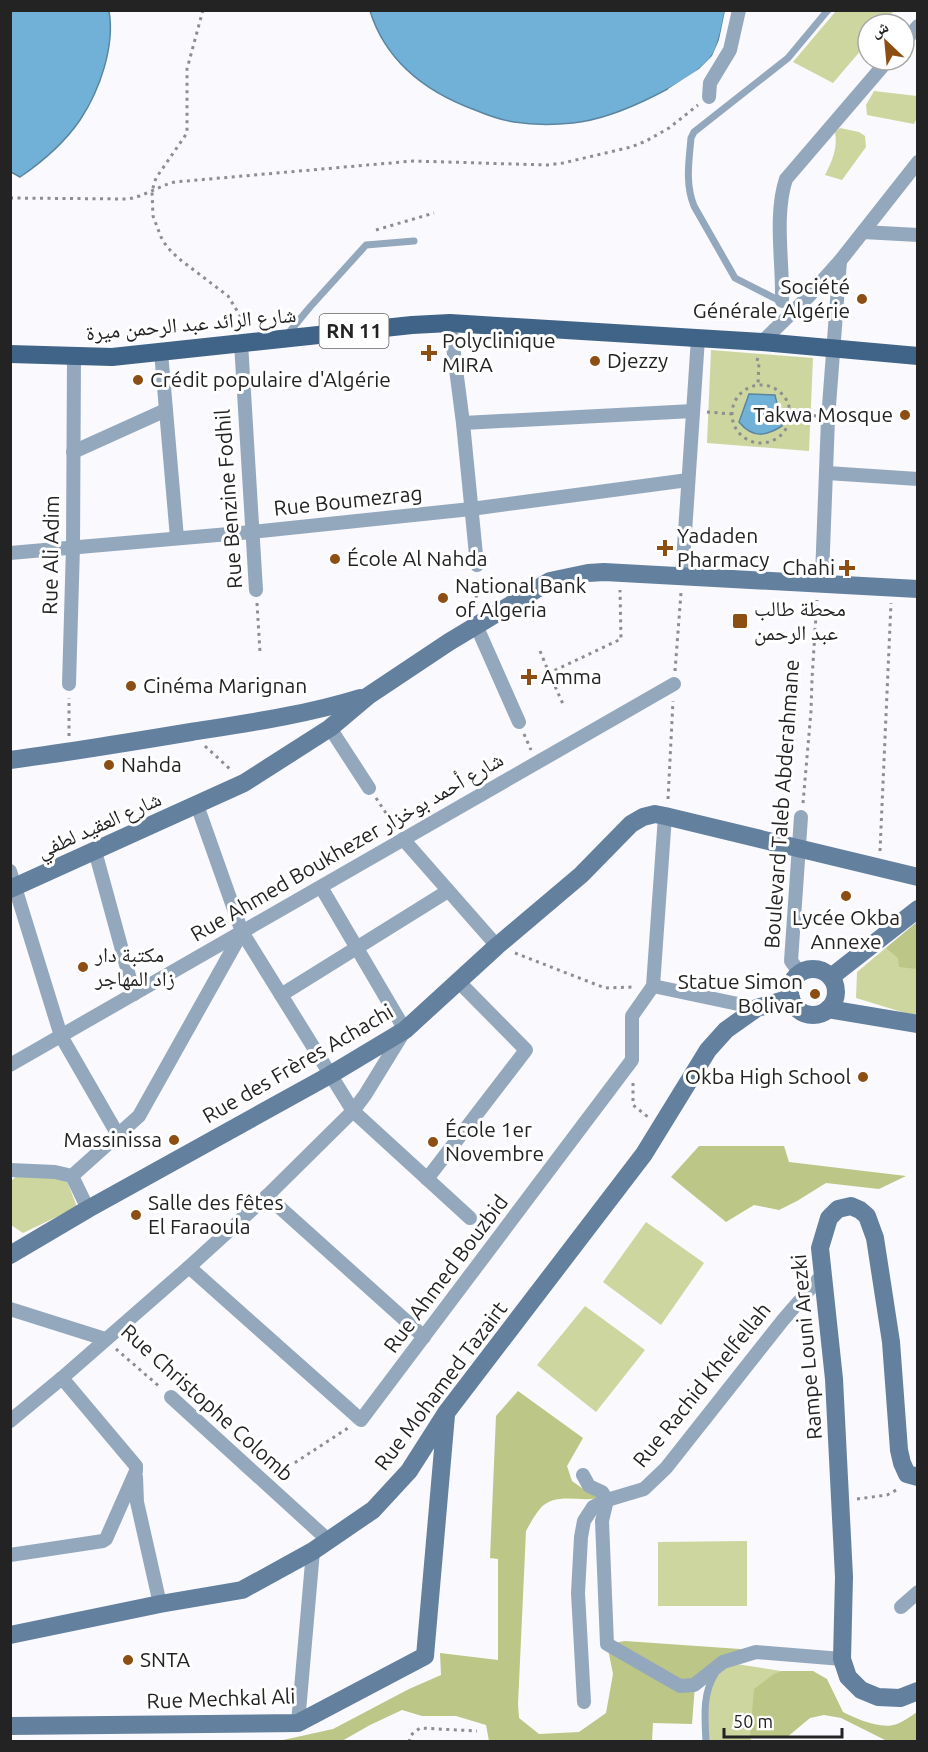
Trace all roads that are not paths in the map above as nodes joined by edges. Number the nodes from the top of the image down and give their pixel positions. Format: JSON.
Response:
{"nodes":[{"id":1,"x":739,"y":10,"type":"edge"},
{"id":2,"x":828,"y":10,"type":"edge"},
{"id":3,"x":878,"y":72,"type":"edge"},
{"id":4,"x":709,"y":97,"type":"road end"},
{"id":5,"x":918,"y":162,"type":"edge"},
{"id":6,"x":863,"y":232,"type":"junction"},
{"id":7,"x":918,"y":235,"type":"edge"},
{"id":8,"x":414,"y":242,"type":"dead end"},
{"id":9,"x":840,"y":261,"type":"junction"},
{"id":10,"x":782,"y":302,"type":"junction"},
{"id":11,"x":796,"y":308,"type":"junction"},
{"id":12,"x":450,"y":323,"type":"junction"},
{"id":13,"x":698,"y":338,"type":"junction"},
{"id":14,"x":284,"y":339,"type":"junction"},
{"id":15,"x":762,"y":342,"type":"junction"},
{"id":16,"x":248,"y":343,"type":"junction"},
{"id":17,"x":834,"y":348,"type":"junction"},
{"id":18,"x":161,"y":352,"type":"junction"},
{"id":19,"x":10,"y":354,"type":"edge"},
{"id":20,"x":918,"y":356,"type":"edge"},
{"id":21,"x":74,"y":357,"type":"junction"},
{"id":22,"x":166,"y":410,"type":"junction"},
{"id":23,"x":693,"y":411,"type":"junction"},
{"id":24,"x":463,"y":423,"type":"junction"},
{"id":25,"x":73,"y":452,"type":"junction"},
{"id":26,"x":827,"y":473,"type":"junction"},
{"id":27,"x":918,"y":479,"type":"edge"},
{"id":28,"x":688,"y":480,"type":"junction"},
{"id":29,"x":471,"y":509,"type":"junction"},
{"id":30,"x":252,"y":532,"type":"junction"},
{"id":31,"x":177,"y":538,"type":"junction"},
{"id":32,"x":73,"y":548,"type":"junction"},
{"id":33,"x":10,"y":553,"type":"edge"},
{"id":34,"x":477,"y":565,"type":"road end"},
{"id":35,"x":682,"y":577,"type":"junction"},
{"id":36,"x":819,"y":584,"type":"junction"},
{"id":37,"x":918,"y":589,"type":"edge"},
{"id":38,"x":256,"y":590,"type":"road end"},
{"id":39,"x":476,"y":625,"type":"junction"},
{"id":40,"x":69,"y":684,"type":"road end"},
{"id":41,"x":674,"y":684,"type":"dead end"},
{"id":42,"x":368,"y":696,"type":"junction"},
{"id":43,"x":519,"y":722,"type":"road end"},
{"id":44,"x":330,"y":728,"type":"junction"},
{"id":45,"x":10,"y":760,"type":"edge"},
{"id":46,"x":369,"y":788,"type":"road end"},
{"id":47,"x":197,"y":805,"type":"junction"},
{"id":48,"x":665,"y":816,"type":"junction"},
{"id":49,"x":801,"y":817,"type":"road end"},
{"id":50,"x":403,"y":840,"type":"junction"},
{"id":51,"x":799,"y":848,"type":"junction"},
{"id":52,"x":95,"y":851,"type":"junction"},
{"id":53,"x":918,"y":877,"type":"edge"},
{"id":54,"x":12,"y":883,"type":"edge"},
{"id":55,"x":321,"y":887,"type":"junction"},
{"id":56,"x":448,"y":891,"type":"junction"},
{"id":57,"x":918,"y":909,"type":"edge"},
{"id":58,"x":242,"y":932,"type":"junction"},
{"id":59,"x":497,"y":946,"type":"junction"},
{"id":60,"x":357,"y":948,"type":"junction"},
{"id":61,"x":800,"y":973,"type":"junction"},
{"id":62,"x":831,"y":977,"type":"junction"},
{"id":63,"x":458,"y":981,"type":"junction"},
{"id":64,"x":654,"y":986,"type":"junction"},
{"id":65,"x":134,"y":994,"type":"junction"},
{"id":66,"x":281,"y":995,"type":"junction"},
{"id":67,"x":791,"y":998,"type":"junction"},
{"id":68,"x":757,"y":1008,"type":"junction"},
{"id":69,"x":828,"y":1008,"type":"junction"},
{"id":70,"x":918,"y":1024,"type":"edge"},
{"id":71,"x":405,"y":1030,"type":"junction"},
{"id":72,"x":61,"y":1036,"type":"junction"},
{"id":73,"x":10,"y":1065,"type":"edge"},
{"id":74,"x":330,"y":1075,"type":"junction"},
{"id":75,"x":353,"y":1112,"type":"junction"},
{"id":76,"x":118,"y":1135,"type":"junction"},
{"id":77,"x":10,"y":1170,"type":"edge"},
{"id":78,"x":72,"y":1176,"type":"junction"},
{"id":79,"x":427,"y":1179,"type":"junction"},
{"id":80,"x":267,"y":1196,"type":"junction"},
{"id":81,"x":88,"y":1209,"type":"junction"},
{"id":82,"x":470,"y":1218,"type":"dead end"},
{"id":83,"x":11,"y":1254,"type":"edge"},
{"id":84,"x":189,"y":1266,"type":"junction"},
{"id":85,"x":822,"y":1275,"type":"junction"},
{"id":86,"x":10,"y":1309,"type":"edge"},
{"id":87,"x":424,"y":1336,"type":"junction"},
{"id":88,"x":105,"y":1339,"type":"junction"},
{"id":89,"x":62,"y":1378,"type":"junction"},
{"id":90,"x":171,"y":1397,"type":"road end"},
{"id":91,"x":446,"y":1413,"type":"junction"},
{"id":92,"x":10,"y":1421,"type":"edge"},
{"id":93,"x":136,"y":1471,"type":"junction"},
{"id":94,"x":583,"y":1475,"type":"dead end"},
{"id":95,"x":911,"y":1482,"type":"edge"},
{"id":96,"x":607,"y":1500,"type":"junction"},
{"id":97,"x":328,"y":1540,"type":"junction"},
{"id":98,"x":313,"y":1551,"type":"junction"},
{"id":99,"x":10,"y":1555,"type":"edge"},
{"id":100,"x":918,"y":1592,"type":"edge"},
{"id":101,"x":160,"y":1604,"type":"junction"},
{"id":102,"x":901,"y":1607,"type":"dead end"},
{"id":103,"x":10,"y":1635,"type":"edge"},
{"id":104,"x":842,"y":1659,"type":"junction"},
{"id":105,"x":723,"y":1662,"type":"junction"},
{"id":106,"x":918,"y":1691,"type":"edge"},
{"id":107,"x":584,"y":1702,"type":"dead end"},
{"id":108,"x":298,"y":1723,"type":"junction"},
{"id":109,"x":10,"y":1726,"type":"edge"},
{"id":110,"x":706,"y":1742,"type":"edge"}],
"edges":[{"from":1,"to":4,"type":"street"},
{"from":2,"to":10,"type":"lane"},
{"from":3,"to":10,"type":"street"},
{"from":5,"to":6,"type":"street"},
{"from":6,"to":7,"type":"street"},
{"from":6,"to":9,"type":"street"},
{"from":8,"to":14,"type":"lane"},
{"from":9,"to":11,"type":"street"},
{"from":9,"to":17,"type":"street"},
{"from":10,"to":11,"type":"lane"},
{"from":11,"to":15,"type":"street"},
{"from":12,"to":13,"type":"main road","name":"شارع الرائد عبد الرحمن ميرة","number":"RN 11"},
{"from":12,"to":14,"type":"main road","name":"شارع الرائد عبد الرحمن ميرة","number":"RN 11"},
{"from":12,"to":24,"type":"street"},
{"from":13,"to":15,"type":"main road","number":"RN 11"},
{"from":13,"to":23,"type":"street"},
{"from":14,"to":16,"type":"main road","name":"شارع الرائد عبد الرحمن ميرة","number":"RN 11"},
{"from":15,"to":17,"type":"main road","number":"RN 11"},
{"from":16,"to":18,"type":"main road","name":"شارع الرائد عبد الرحمن ميرة","number":"RN 11"},
{"from":16,"to":30,"type":"street","name":"Rue Benzine Fodhil"},
{"from":17,"to":20,"type":"main road","number":"RN 11"},
{"from":17,"to":26,"type":"street"},
{"from":18,"to":21,"type":"main road","name":"شارع الرائد عبد الرحمن ميرة","number":"RN 11"},
{"from":18,"to":22,"type":"street"},
{"from":19,"to":21,"type":"main road","name":"شارع الرائد عبد الرحمن ميرة","number":"RN 11"},
{"from":21,"to":25,"type":"street","name":"Rue Ali Adim"},
{"from":22,"to":25,"type":"street"},
{"from":22,"to":31,"type":"street"},
{"from":23,"to":24,"type":"street"},
{"from":23,"to":28,"type":"street"},
{"from":24,"to":29,"type":"street"},
{"from":25,"to":32,"type":"street","name":"Rue Ali Adim"},
{"from":26,"to":27,"type":"street"},
{"from":26,"to":36,"type":"street"},
{"from":28,"to":29,"type":"street","name":"Rue Boumezrag"},
{"from":28,"to":35,"type":"street"},
{"from":29,"to":30,"type":"street","name":"Rue Boumezrag"},
{"from":29,"to":34,"type":"street"},
{"from":30,"to":31,"type":"street","name":"Rue Boumezrag"},
{"from":30,"to":38,"type":"street","name":"Rue Benzine Fodhil"},
{"from":31,"to":32,"type":"street","name":"Rue Boumezrag"},
{"from":32,"to":33,"type":"street","name":"Rue Boumezrag"},
{"from":32,"to":40,"type":"street","name":"Rue Ali Adim"},
{"from":35,"to":36,"type":"street"},
{"from":35,"to":39,"type":"street"},
{"from":36,"to":37,"type":"street"},
{"from":39,"to":42,"type":"street"},
{"from":39,"to":43,"type":"street"},
{"from":41,"to":50,"type":"street","name":"Rue Ahmed Boukhezer شارع أحمد بوخزار"},
{"from":42,"to":44,"type":"street","name":"شارع العقيد لطفي"},
{"from":42,"to":45,"type":"street"},
{"from":44,"to":46,"type":"street"},
{"from":44,"to":47,"type":"street","name":"شارع العقيد لطفي"},
{"from":47,"to":52,"type":"street","name":"شارع العقيد لطفي"},
{"from":47,"to":58,"type":"street"},
{"from":48,"to":51,"type":"street"},
{"from":48,"to":59,"type":"street","name":"Rue des Frères Achachi"},
{"from":48,"to":64,"type":"street"},
{"from":49,"to":51,"type":"street","name":"Boulevard Taleb Abderahmane"},
{"from":50,"to":55,"type":"street","name":"Rue Ahmed Boukhezer شارع أحمد بوخزار"},
{"from":50,"to":56,"type":"street"},
{"from":51,"to":53,"type":"street"},
{"from":51,"to":61,"type":"street","name":"Boulevard Taleb Abderahmane"},
{"from":52,"to":54,"type":"street","name":"شارع العقيد لطفي"},
{"from":52,"to":65,"type":"street"},
{"from":54,"to":72,"type":"street"},
{"from":55,"to":58,"type":"street","name":"Rue Ahmed Boukhezer شارع أحمد بوخزار"},
{"from":55,"to":60,"type":"street"},
{"from":56,"to":59,"type":"street"},
{"from":56,"to":60,"type":"street"},
{"from":57,"to":62,"type":"street"},
{"from":58,"to":65,"type":"street","name":"Rue Ahmed Boukhezer شارع أحمد بوخزار"},
{"from":58,"to":66,"type":"street"},
{"from":58,"to":76,"type":"street"},
{"from":59,"to":63,"type":"street","name":"Rue des Frères Achachi"},
{"from":60,"to":66,"type":"street"},
{"from":60,"to":71,"type":"street"},
{"from":61,"to":62,"type":"street"},
{"from":61,"to":67,"type":"street"},
{"from":62,"to":69,"type":"street"},
{"from":63,"to":71,"type":"street","name":"Rue des Frères Achachi"},
{"from":63,"to":79,"type":"street"},
{"from":64,"to":68,"type":"street"},
{"from":64,"to":87,"type":"street","name":"Rue Ahmed Bouzbid"},
{"from":65,"to":72,"type":"street","name":"Rue Ahmed Boukhezer شارع أحمد بوخزار"},
{"from":66,"to":74,"type":"street"},
{"from":67,"to":68,"type":"street","name":"Rue Mohamed Tazairt"},
{"from":67,"to":69,"type":"street"},
{"from":68,"to":91,"type":"street","name":"Rue Mohamed Tazairt"},
{"from":69,"to":70,"type":"street"},
{"from":71,"to":74,"type":"street","name":"Rue des Frères Achachi"},
{"from":71,"to":75,"type":"street"},
{"from":72,"to":73,"type":"street","name":"Rue Ahmed Boukhezer شارع أحمد بوخزار"},
{"from":72,"to":76,"type":"street"},
{"from":74,"to":75,"type":"street"},
{"from":74,"to":81,"type":"street","name":"Rue des Frères Achachi"},
{"from":75,"to":79,"type":"street"},
{"from":75,"to":80,"type":"street"},
{"from":76,"to":78,"type":"street"},
{"from":77,"to":78,"type":"street"},
{"from":78,"to":81,"type":"street"},
{"from":79,"to":82,"type":"street"},
{"from":80,"to":84,"type":"street"},
{"from":80,"to":87,"type":"street"},
{"from":81,"to":83,"type":"street","name":"Rue des Frères Achachi"},
{"from":84,"to":87,"type":"street","name":"Rue Ahmed Bouzbid"},
{"from":84,"to":88,"type":"street"},
{"from":85,"to":95,"type":"street","name":"Rampe Louni Arezki"},
{"from":85,"to":96,"type":"street","name":"Rue Rachid Khelfellah"},
{"from":85,"to":104,"type":"street","name":"Rampe Louni Arezki"},
{"from":86,"to":88,"type":"street","name":"Rue Christophe Colomb"},
{"from":88,"to":89,"type":"street"},
{"from":89,"to":92,"type":"street"},
{"from":89,"to":93,"type":"street"},
{"from":90,"to":97,"type":"street","name":"Rue Christophe Colomb"},
{"from":91,"to":97,"type":"street","name":"Rue Mohamed Tazairt"},
{"from":91,"to":108,"type":"street","name":"Rue Mechkal Ali"},
{"from":93,"to":99,"type":"street"},
{"from":93,"to":101,"type":"street"},
{"from":94,"to":96,"type":"street"},
{"from":96,"to":105,"type":"street"},
{"from":96,"to":107,"type":"street"},
{"from":97,"to":98,"type":"street","name":"Rue Mohamed Tazairt"},
{"from":98,"to":101,"type":"street","name":"Rue Mohamed Tazairt"},
{"from":98,"to":108,"type":"street"},
{"from":100,"to":102,"type":"street"},
{"from":101,"to":103,"type":"street","name":"Rue Mohamed Tazairt"},
{"from":104,"to":105,"type":"street"},
{"from":104,"to":106,"type":"street","name":"Rampe Louni Arezki"},
{"from":105,"to":110,"type":"lane"},
{"from":108,"to":109,"type":"street","name":"Rue Mechkal Ali"}]}
